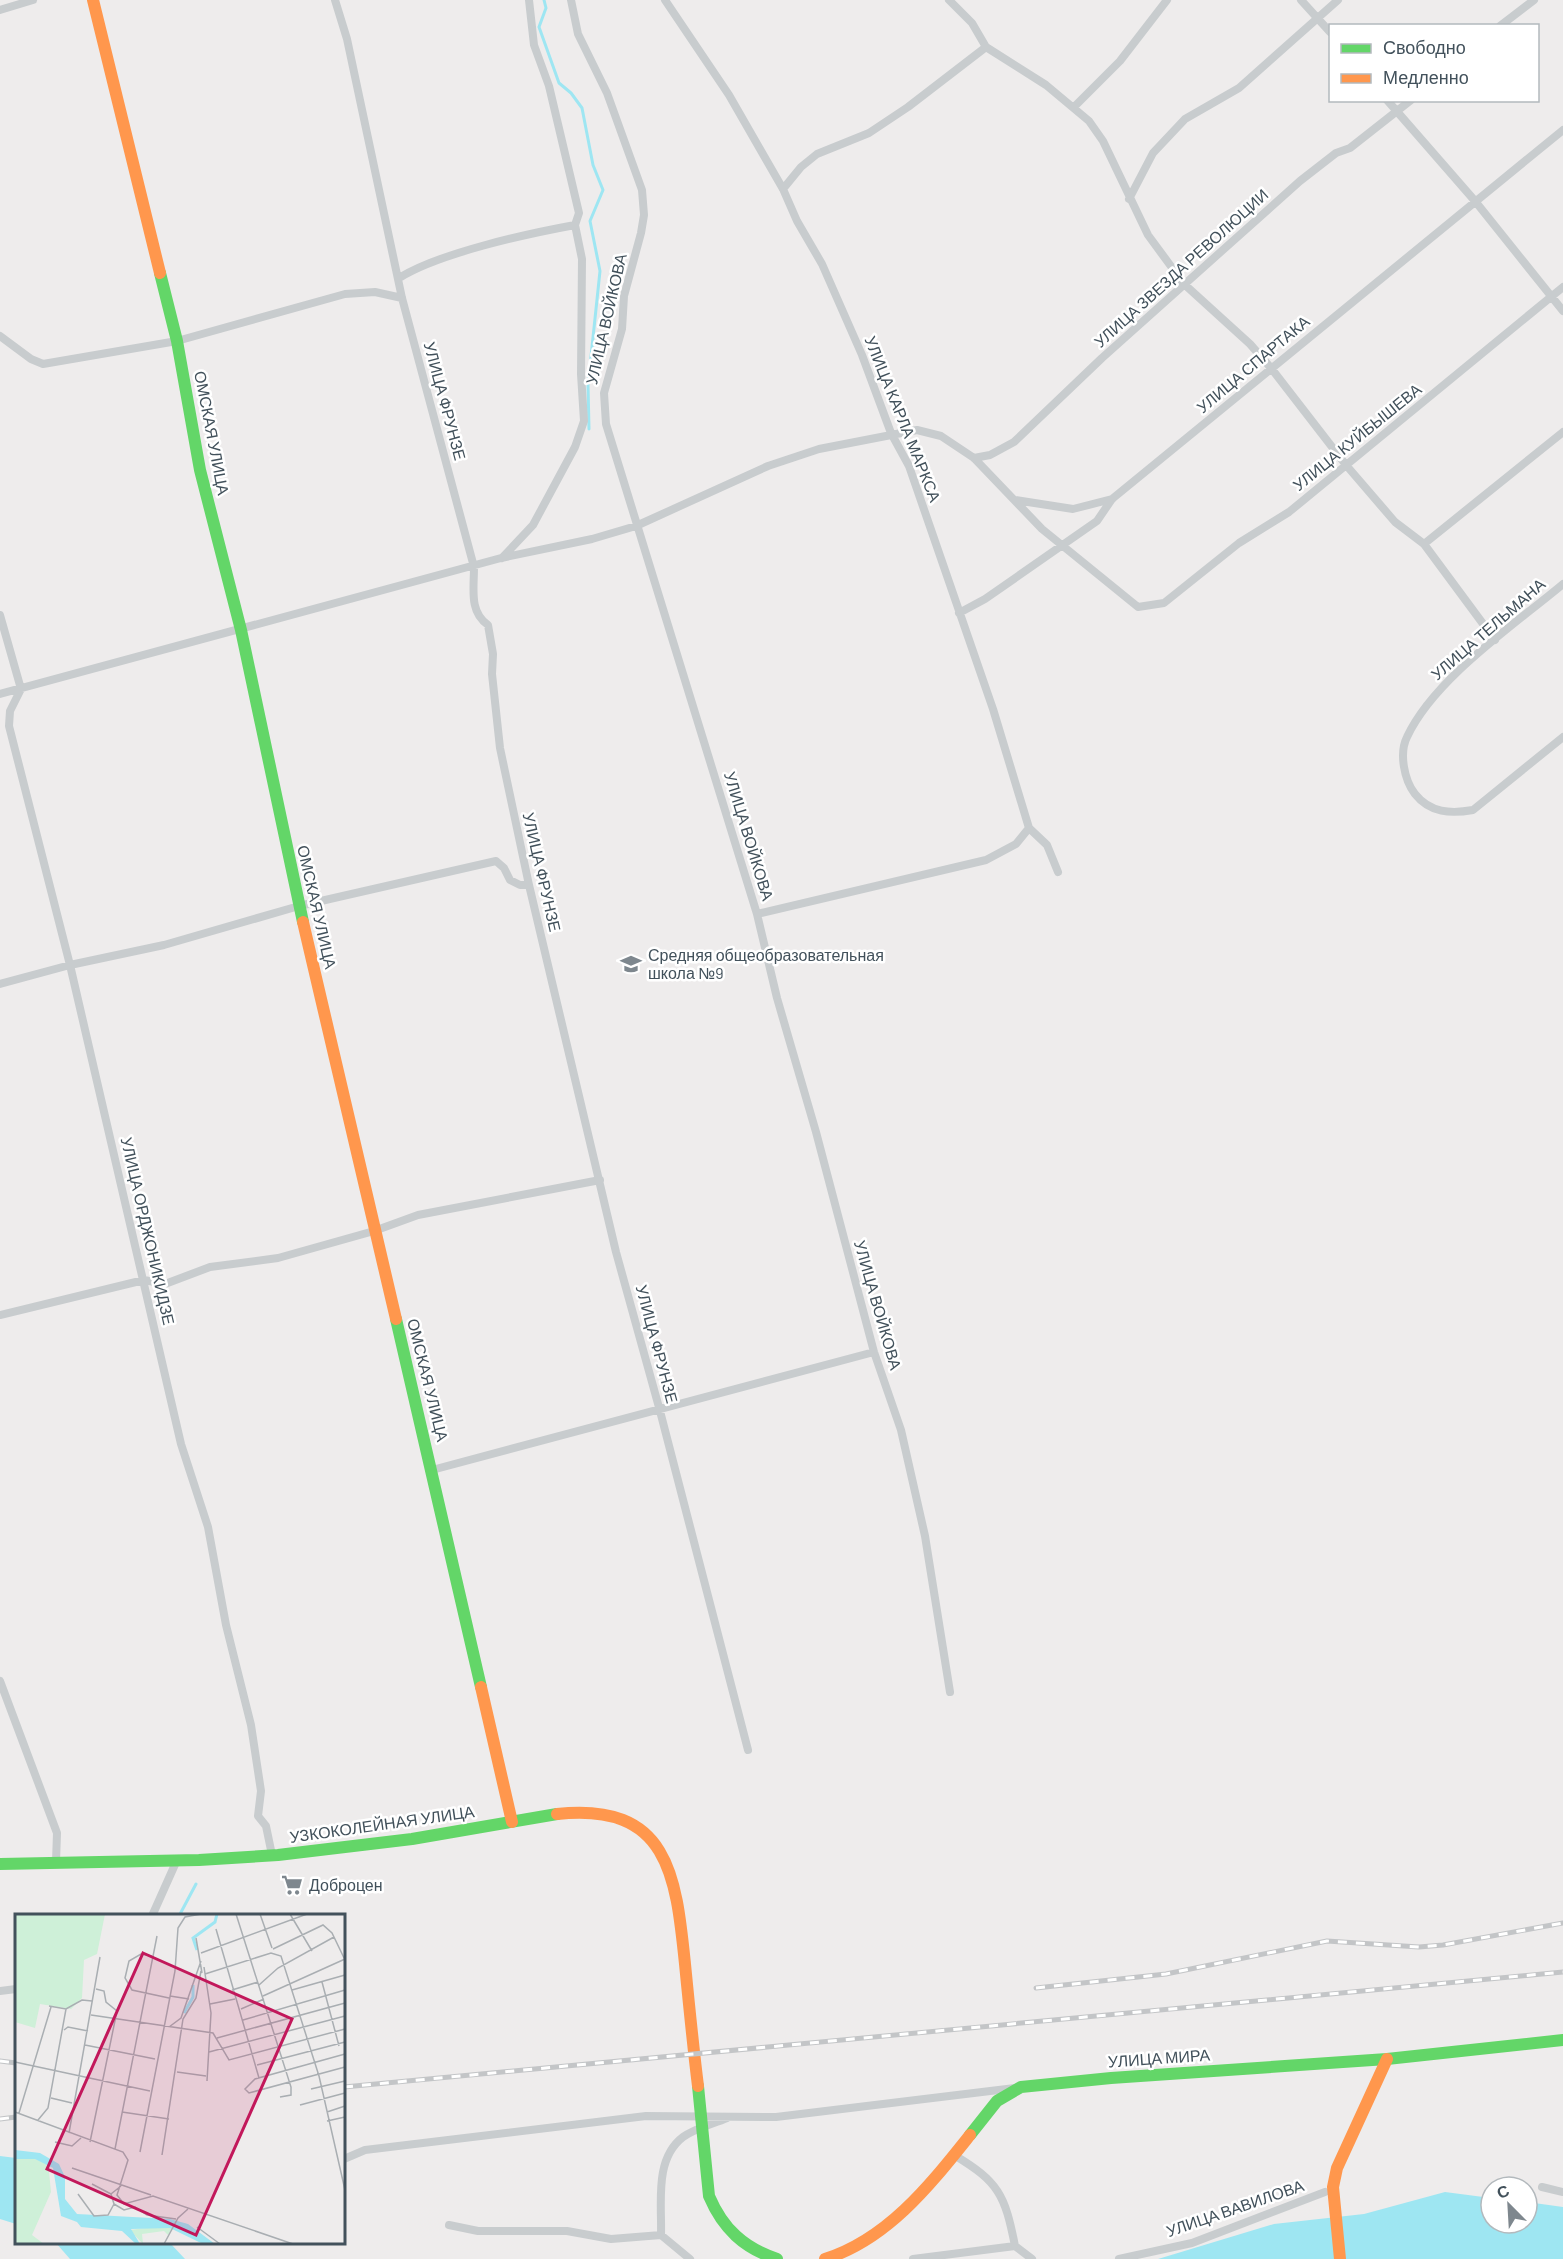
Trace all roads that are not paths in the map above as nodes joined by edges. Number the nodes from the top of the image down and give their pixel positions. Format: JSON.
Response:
{"nodes":[{"id":1,"x":33,"y":0,"type":"edge"},
{"id":2,"x":93,"y":0,"type":"edge"},
{"id":3,"x":335,"y":0,"type":"edge"},
{"id":4,"x":529,"y":0,"type":"edge"},
{"id":5,"x":571,"y":0,"type":"edge"},
{"id":6,"x":665,"y":0,"type":"edge"},
{"id":7,"x":949,"y":0,"type":"edge"},
{"id":8,"x":1167,"y":0,"type":"edge"},
{"id":9,"x":1301,"y":0,"type":"edge"},
{"id":10,"x":1338,"y":0,"type":"edge"},
{"id":11,"x":1534,"y":0,"type":"edge"},
{"id":12,"x":0,"y":10,"type":"edge"},
{"id":13,"x":1318,"y":17,"type":"junction"},
{"id":14,"x":1503,"y":24,"type":"edge"},
{"id":15,"x":1329,"y":31,"type":"edge"},
{"id":16,"x":986,"y":47,"type":"junction"},
{"id":17,"x":1390,"y":102,"type":"edge"},
{"id":18,"x":1409,"y":102,"type":"edge"},
{"id":19,"x":1074,"y":107,"type":"junction"},
{"id":20,"x":1397,"y":112,"type":"junction"},
{"id":21,"x":1563,"y":130,"type":"edge"},
{"id":22,"x":783,"y":189,"type":"junction"},
{"id":23,"x":1129,"y":199,"type":"junction"},
{"id":24,"x":1475,"y":201,"type":"junction"},
{"id":25,"x":575,"y":225,"type":"junction"},
{"id":26,"x":399,"y":278,"type":"junction"},
{"id":27,"x":1184,"y":284,"type":"junction"},
{"id":28,"x":1563,"y":287,"type":"edge"},
{"id":29,"x":1552,"y":296,"type":"junction"},
{"id":30,"x":402,"y":298,"type":"junction"},
{"id":31,"x":1563,"y":311,"type":"edge"},
{"id":32,"x":0,"y":336,"type":"edge"},
{"id":33,"x":177,"y":341,"type":"junction"},
{"id":34,"x":1271,"y":368,"type":"junction"},
{"id":35,"x":1563,"y":432,"type":"edge"},
{"id":36,"x":891,"y":433,"type":"junction"},
{"id":37,"x":974,"y":458,"type":"junction"},
{"id":38,"x":1346,"y":465,"type":"junction"},
{"id":39,"x":1015,"y":500,"type":"junction"},
{"id":40,"x":1112,"y":500,"type":"junction"},
{"id":41,"x":636,"y":526,"type":"junction"},
{"id":42,"x":1062,"y":544,"type":"junction"},
{"id":43,"x":1424,"y":544,"type":"junction"},
{"id":44,"x":501,"y":558,"type":"junction"},
{"id":45,"x":474,"y":567,"type":"junction"},
{"id":46,"x":1563,"y":584,"type":"edge"},
{"id":47,"x":959,"y":614,"type":"junction"},
{"id":48,"x":0,"y":615,"type":"edge"},
{"id":49,"x":241,"y":630,"type":"junction"},
{"id":50,"x":1495,"y":640,"type":"junction"},
{"id":51,"x":21,"y":689,"type":"junction"},
{"id":52,"x":0,"y":694,"type":"edge"},
{"id":53,"x":1563,"y":737,"type":"edge"},
{"id":54,"x":1029,"y":828,"type":"junction"},
{"id":55,"x":1058,"y":872,"type":"dead end"},
{"id":56,"x":529,"y":885,"type":"junction"},
{"id":57,"x":299,"y":906,"type":"junction"},
{"id":58,"x":757,"y":914,"type":"junction"},
{"id":59,"x":70,"y":964,"type":"junction"},
{"id":60,"x":0,"y":984,"type":"edge"},
{"id":61,"x":600,"y":1180,"type":"junction"},
{"id":62,"x":374,"y":1231,"type":"junction"},
{"id":63,"x":144,"y":1280,"type":"junction"},
{"id":64,"x":0,"y":1315,"type":"edge"},
{"id":65,"x":874,"y":1352,"type":"junction"},
{"id":66,"x":660,"y":1410,"type":"junction"},
{"id":67,"x":432,"y":1470,"type":"junction"},
{"id":68,"x":0,"y":1681,"type":"edge"},
{"id":69,"x":950,"y":1692,"type":"dead end"},
{"id":70,"x":748,"y":1750,"type":"dead end"},
{"id":71,"x":512,"y":1822,"type":"junction"},
{"id":72,"x":272,"y":1855,"type":"junction"},
{"id":73,"x":177,"y":1860,"type":"junction"},
{"id":74,"x":56,"y":1862,"type":"junction"},
{"id":75,"x":0,"y":1864,"type":"edge"},
{"id":76,"x":153,"y":1914,"type":"edge"},
{"id":77,"x":15,"y":1989,"type":"edge"},
{"id":78,"x":0,"y":1991,"type":"edge"},
{"id":79,"x":1563,"y":2040,"type":"edge"},
{"id":80,"x":1387,"y":2059,"type":"junction"},
{"id":81,"x":1020,"y":2087,"type":"junction"},
{"id":82,"x":730,"y":2117,"type":"junction"},
{"id":83,"x":954,"y":2155,"type":"junction"},
{"id":84,"x":345,"y":2159,"type":"edge"},
{"id":85,"x":1542,"y":2187,"type":"dead end"},
{"id":86,"x":1324,"y":2192,"type":"dead end"},
{"id":87,"x":1563,"y":2192,"type":"edge"},
{"id":88,"x":449,"y":2225,"type":"dead end"},
{"id":89,"x":661,"y":2235,"type":"junction"},
{"id":90,"x":1014,"y":2246,"type":"junction"},
{"id":91,"x":690,"y":2259,"type":"edge"},
{"id":92,"x":777,"y":2259,"type":"edge"},
{"id":93,"x":825,"y":2259,"type":"edge"},
{"id":94,"x":913,"y":2259,"type":"edge"},
{"id":95,"x":1032,"y":2259,"type":"edge"},
{"id":96,"x":1119,"y":2259,"type":"edge"},
{"id":97,"x":1340,"y":2259,"type":"edge"}],
"edges":[{"from":1,"to":12,"type":"street"},
{"from":2,"to":33,"type":"street","name":"ОМСКАЯ УЛИЦА"},
{"from":3,"to":26,"type":"street","name":"УЛИЦА ФРУНЗЕ"},
{"from":4,"to":25,"type":"street","name":"УЛИЦА ВОЙКОВА"},
{"from":5,"to":41,"type":"street","name":"УЛИЦА ВОЙКОВА"},
{"from":6,"to":22,"type":"street","name":"УЛИЦА КАРЛА МАРКСА"},
{"from":7,"to":16,"type":"street"},
{"from":8,"to":19,"type":"street"},
{"from":9,"to":13,"type":"street"},
{"from":10,"to":13,"type":"street"},
{"from":11,"to":14,"type":"street"},
{"from":13,"to":15,"type":"street"},
{"from":13,"to":23,"type":"street"},
{"from":16,"to":19,"type":"street"},
{"from":16,"to":22,"type":"street"},
{"from":17,"to":20,"type":"street"},
{"from":18,"to":20,"type":"street","name":"УЛИЦА ЗВЕЗДА РЕВОЛЮЦИИ"},
{"from":19,"to":23,"type":"street"},
{"from":20,"to":24,"type":"street"},
{"from":20,"to":27,"type":"street","name":"УЛИЦА ЗВЕЗДА РЕВОЛЮЦИИ"},
{"from":21,"to":24,"type":"street","name":"УЛИЦА СПАРТАКА"},
{"from":22,"to":36,"type":"street","name":"УЛИЦА КАРЛА МАРКСА"},
{"from":23,"to":27,"type":"street"},
{"from":24,"to":29,"type":"street"},
{"from":24,"to":34,"type":"street","name":"УЛИЦА СПАРТАКА"},
{"from":25,"to":26,"type":"street"},
{"from":25,"to":44,"type":"street","name":"УЛИЦА ВОЙКОВА"},
{"from":26,"to":30,"type":"street","name":"УЛИЦА ФРУНЗЕ"},
{"from":27,"to":34,"type":"street"},
{"from":27,"to":37,"type":"street","name":"УЛИЦА ЗВЕЗДА РЕВОЛЮЦИИ"},
{"from":28,"to":29,"type":"street","name":"УЛИЦА КУЙБЫШЕВА"},
{"from":29,"to":31,"type":"street"},
{"from":29,"to":38,"type":"street","name":"УЛИЦА КУЙБЫШЕВА"},
{"from":30,"to":33,"type":"street"},
{"from":30,"to":45,"type":"street","name":"УЛИЦА ФРУНЗЕ"},
{"from":32,"to":33,"type":"street"},
{"from":33,"to":49,"type":"street","name":"ОМСКАЯ УЛИЦА"},
{"from":34,"to":38,"type":"street"},
{"from":34,"to":40,"type":"street","name":"УЛИЦА СПАРТАКА"},
{"from":35,"to":43,"type":"street"},
{"from":36,"to":37,"type":"street"},
{"from":36,"to":41,"type":"street"},
{"from":36,"to":47,"type":"street","name":"УЛИЦА КАРЛА МАРКСА"},
{"from":37,"to":39,"type":"street"},
{"from":38,"to":42,"type":"street","name":"УЛИЦА КУЙБЫШЕВА"},
{"from":38,"to":43,"type":"street"},
{"from":39,"to":40,"type":"street"},
{"from":39,"to":42,"type":"street"},
{"from":40,"to":42,"type":"street","name":"УЛИЦА СПАРТАКА"},
{"from":41,"to":44,"type":"street"},
{"from":41,"to":58,"type":"street","name":"УЛИЦА ВОЙКОВА"},
{"from":42,"to":47,"type":"street","name":"УЛИЦА СПАРТАКА"},
{"from":43,"to":50,"type":"street"},
{"from":44,"to":45,"type":"street"},
{"from":45,"to":49,"type":"street"},
{"from":45,"to":56,"type":"street","name":"УЛИЦА ФРУНЗЕ"},
{"from":46,"to":50,"type":"street","name":"УЛИЦА ТЕЛЬМАНА"},
{"from":47,"to":54,"type":"street","name":"УЛИЦА КАРЛА МАРКСА"},
{"from":48,"to":51,"type":"street"},
{"from":49,"to":51,"type":"street"},
{"from":49,"to":57,"type":"street","name":"ОМСКАЯ УЛИЦА"},
{"from":50,"to":53,"type":"street","name":"УЛИЦА ТЕЛЬМАНА"},
{"from":51,"to":52,"type":"street"},
{"from":51,"to":59,"type":"street","name":"УЛИЦА ОРДЖОНИКИДЗЕ"},
{"from":54,"to":55,"type":"street","name":"УЛИЦА КАРЛА МАРКСА"},
{"from":54,"to":58,"type":"street"},
{"from":56,"to":57,"type":"street"},
{"from":56,"to":61,"type":"street","name":"УЛИЦА ФРУНЗЕ"},
{"from":57,"to":59,"type":"street"},
{"from":57,"to":62,"type":"street","name":"ОМСКАЯ УЛИЦА"},
{"from":58,"to":65,"type":"street","name":"УЛИЦА ВОЙКОВА"},
{"from":59,"to":60,"type":"street"},
{"from":59,"to":63,"type":"street","name":"УЛИЦА ОРДЖОНИКИДЗЕ"},
{"from":61,"to":62,"type":"street"},
{"from":61,"to":66,"type":"street","name":"УЛИЦА ФРУНЗЕ"},
{"from":62,"to":63,"type":"street"},
{"from":62,"to":67,"type":"street","name":"ОМСКАЯ УЛИЦА"},
{"from":63,"to":64,"type":"street"},
{"from":63,"to":72,"type":"street","name":"УЛИЦА ОРДЖОНИКИДЗЕ"},
{"from":65,"to":66,"type":"street"},
{"from":65,"to":69,"type":"street","name":"УЛИЦА ВОЙКОВА"},
{"from":66,"to":67,"type":"street"},
{"from":66,"to":70,"type":"street","name":"УЛИЦА ФРУНЗЕ"},
{"from":67,"to":71,"type":"street","name":"ОМСКАЯ УЛИЦА"},
{"from":68,"to":74,"type":"street"},
{"from":71,"to":72,"type":"street","name":"УЗКОКОЛЕЙНАЯ УЛИЦА"},
{"from":71,"to":92,"type":"street","name":"УЗКОКОЛЕЙНАЯ УЛИЦА"},
{"from":72,"to":73,"type":"street","name":"УЗКОКОЛЕЙНАЯ УЛИЦА"},
{"from":73,"to":74,"type":"street","name":"УЗКОКОЛЕЙНАЯ УЛИЦА"},
{"from":73,"to":76,"type":"street"},
{"from":74,"to":75,"type":"street","name":"УЗКОКОЛЕЙНАЯ УЛИЦА"},
{"from":77,"to":78,"type":"street"},
{"from":79,"to":80,"type":"street","name":"УЛИЦА МИРА"},
{"from":80,"to":81,"type":"street","name":"УЛИЦА МИРА"},
{"from":80,"to":97,"type":"street"},
{"from":81,"to":82,"type":"street"},
{"from":81,"to":83,"type":"street","name":"УЛИЦА МИРА"},
{"from":82,"to":84,"type":"street"},
{"from":82,"to":89,"type":"street"},
{"from":83,"to":90,"type":"street"},
{"from":83,"to":93,"type":"street","name":"УЛИЦА МИРА"},
{"from":85,"to":87,"type":"street"},
{"from":86,"to":96,"type":"street","name":"УЛИЦА ВАВИЛОВА"},
{"from":88,"to":89,"type":"street"},
{"from":89,"to":91,"type":"street"},
{"from":90,"to":94,"type":"street"},
{"from":90,"to":95,"type":"street"}]}
